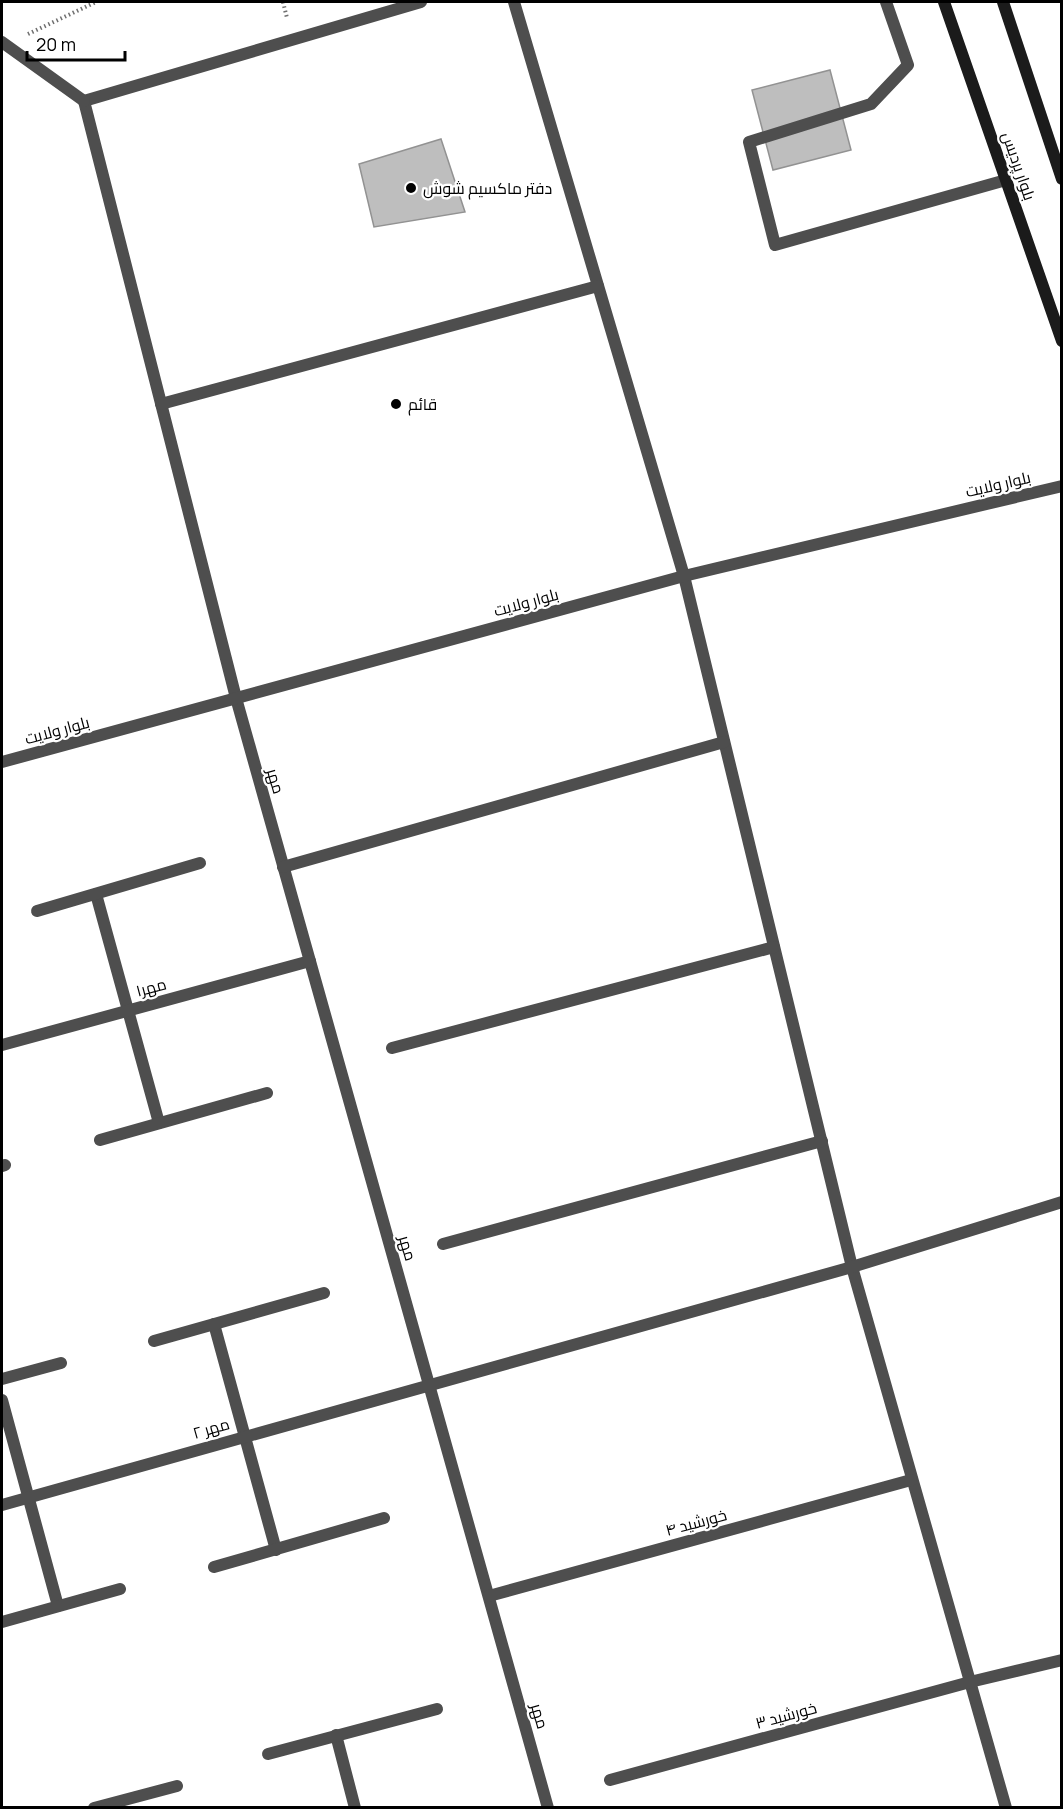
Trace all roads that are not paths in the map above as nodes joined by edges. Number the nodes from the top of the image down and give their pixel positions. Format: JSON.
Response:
{"nodes":[{"id":1,"x":421,"y":2,"type":"edge"},
{"id":2,"x":514,"y":2,"type":"edge"},
{"id":3,"x":886,"y":2,"type":"edge"},
{"id":4,"x":944,"y":2,"type":"edge"},
{"id":5,"x":1003,"y":2,"type":"edge"},
{"id":6,"x":4,"y":44,"type":"edge"},
{"id":7,"x":84,"y":101,"type":"junction"},
{"id":8,"x":1062,"y":179,"type":"edge"},
{"id":9,"x":1006,"y":180,"type":"junction"},
{"id":10,"x":598,"y":286,"type":"junction"},
{"id":11,"x":1062,"y":341,"type":"edge"},
{"id":12,"x":161,"y":404,"type":"junction"},
{"id":13,"x":1062,"y":486,"type":"edge"},
{"id":14,"x":684,"y":576,"type":"junction"},
{"id":15,"x":236,"y":698,"type":"junction"},
{"id":16,"x":724,"y":742,"type":"junction"},
{"id":17,"x":2,"y":762,"type":"edge"},
{"id":18,"x":200,"y":863,"type":"dead end"},
{"id":19,"x":284,"y":867,"type":"junction"},
{"id":20,"x":96,"y":894,"type":"junction"},
{"id":21,"x":37,"y":911,"type":"dead end"},
{"id":22,"x":774,"y":947,"type":"junction"},
{"id":23,"x":310,"y":961,"type":"junction"},
{"id":24,"x":128,"y":1011,"type":"junction"},
{"id":25,"x":2,"y":1046,"type":"edge"},
{"id":26,"x":392,"y":1048,"type":"dead end"},
{"id":27,"x":267,"y":1093,"type":"dead end"},
{"id":28,"x":159,"y":1123,"type":"junction"},
{"id":29,"x":100,"y":1140,"type":"dead end"},
{"id":30,"x":822,"y":1141,"type":"junction"},
{"id":31,"x":1062,"y":1202,"type":"edge"},
{"id":32,"x":443,"y":1244,"type":"dead end"},
{"id":33,"x":852,"y":1267,"type":"junction"},
{"id":34,"x":324,"y":1293,"type":"dead end"},
{"id":35,"x":214,"y":1324,"type":"junction"},
{"id":36,"x":154,"y":1341,"type":"dead end"},
{"id":37,"x":61,"y":1363,"type":"dead end"},
{"id":38,"x":2,"y":1379,"type":"edge"},
{"id":39,"x":429,"y":1383,"type":"junction"},
{"id":40,"x":2,"y":1400,"type":"edge"},
{"id":41,"x":245,"y":1436,"type":"junction"},
{"id":42,"x":911,"y":1479,"type":"junction"},
{"id":43,"x":28,"y":1497,"type":"junction"},
{"id":44,"x":2,"y":1505,"type":"edge"},
{"id":45,"x":384,"y":1518,"type":"dead end"},
{"id":46,"x":276,"y":1550,"type":"junction"},
{"id":47,"x":214,"y":1568,"type":"dead end"},
{"id":48,"x":120,"y":1589,"type":"dead end"},
{"id":49,"x":489,"y":1596,"type":"junction"},
{"id":50,"x":58,"y":1606,"type":"junction"},
{"id":51,"x":2,"y":1622,"type":"edge"},
{"id":52,"x":1062,"y":1660,"type":"edge"},
{"id":53,"x":970,"y":1682,"type":"junction"},
{"id":54,"x":437,"y":1709,"type":"dead end"},
{"id":55,"x":336,"y":1735,"type":"junction"},
{"id":56,"x":268,"y":1754,"type":"dead end"},
{"id":57,"x":610,"y":1780,"type":"dead end"},
{"id":58,"x":177,"y":1786,"type":"dead end"},
{"id":59,"x":115,"y":1805,"type":"edge"},
{"id":60,"x":94,"y":1808,"type":"edge"},
{"id":61,"x":355,"y":1808,"type":"edge"},
{"id":62,"x":548,"y":1808,"type":"edge"},
{"id":63,"x":1006,"y":1808,"type":"edge"}],
"edges":[{"from":1,"to":7,"type":"street"},
{"from":2,"to":10,"type":"street"},
{"from":3,"to":9,"type":"street"},
{"from":4,"to":9,"type":"street","name":"بلوار پردیس"},
{"from":5,"to":8,"type":"street"},
{"from":6,"to":7,"type":"street"},
{"from":7,"to":12,"type":"street","name":"مهر"},
{"from":9,"to":11,"type":"street","name":"بلوار پردیس"},
{"from":10,"to":12,"type":"street"},
{"from":10,"to":14,"type":"street"},
{"from":12,"to":15,"type":"street","name":"مهر"},
{"from":13,"to":14,"type":"street","name":"بلوار ولایت"},
{"from":14,"to":15,"type":"street","name":"بلوار ولایت"},
{"from":14,"to":16,"type":"street"},
{"from":15,"to":17,"type":"street","name":"بلوار ولایت"},
{"from":15,"to":19,"type":"street","name":"مهر"},
{"from":16,"to":19,"type":"street"},
{"from":16,"to":22,"type":"street"},
{"from":18,"to":20,"type":"street"},
{"from":19,"to":23,"type":"street","name":"مهر"},
{"from":20,"to":21,"type":"street"},
{"from":20,"to":24,"type":"street"},
{"from":22,"to":26,"type":"street"},
{"from":22,"to":30,"type":"street"},
{"from":23,"to":24,"type":"street","name":"مهر۱"},
{"from":23,"to":39,"type":"street","name":"مهر"},
{"from":24,"to":25,"type":"street","name":"مهر۱"},
{"from":24,"to":28,"type":"street"},
{"from":27,"to":28,"type":"street"},
{"from":28,"to":29,"type":"street"},
{"from":30,"to":32,"type":"street"},
{"from":30,"to":33,"type":"street"},
{"from":31,"to":33,"type":"street","name":"مهر ۲"},
{"from":33,"to":39,"type":"street","name":"مهر ۲"},
{"from":33,"to":42,"type":"street"},
{"from":34,"to":35,"type":"street"},
{"from":35,"to":36,"type":"street"},
{"from":35,"to":41,"type":"street"},
{"from":37,"to":38,"type":"street"},
{"from":39,"to":41,"type":"street","name":"مهر ۲"},
{"from":39,"to":49,"type":"street","name":"مهر"},
{"from":40,"to":43,"type":"street"},
{"from":41,"to":43,"type":"street","name":"مهر ۲"},
{"from":41,"to":46,"type":"street"},
{"from":42,"to":49,"type":"street","name":"خورشید ۴"},
{"from":42,"to":53,"type":"street"},
{"from":43,"to":44,"type":"street","name":"مهر ۲"},
{"from":43,"to":50,"type":"street"},
{"from":45,"to":46,"type":"street"},
{"from":46,"to":47,"type":"street"},
{"from":48,"to":50,"type":"street"},
{"from":49,"to":62,"type":"street","name":"مهر"},
{"from":50,"to":51,"type":"street"},
{"from":52,"to":53,"type":"street","name":"خورشید ۳"},
{"from":53,"to":57,"type":"street","name":"خورشید ۳"},
{"from":53,"to":63,"type":"street"},
{"from":54,"to":55,"type":"street"},
{"from":55,"to":56,"type":"street"},
{"from":55,"to":61,"type":"street"},
{"from":58,"to":59,"type":"street"},
{"from":59,"to":60,"type":"street"}]}
